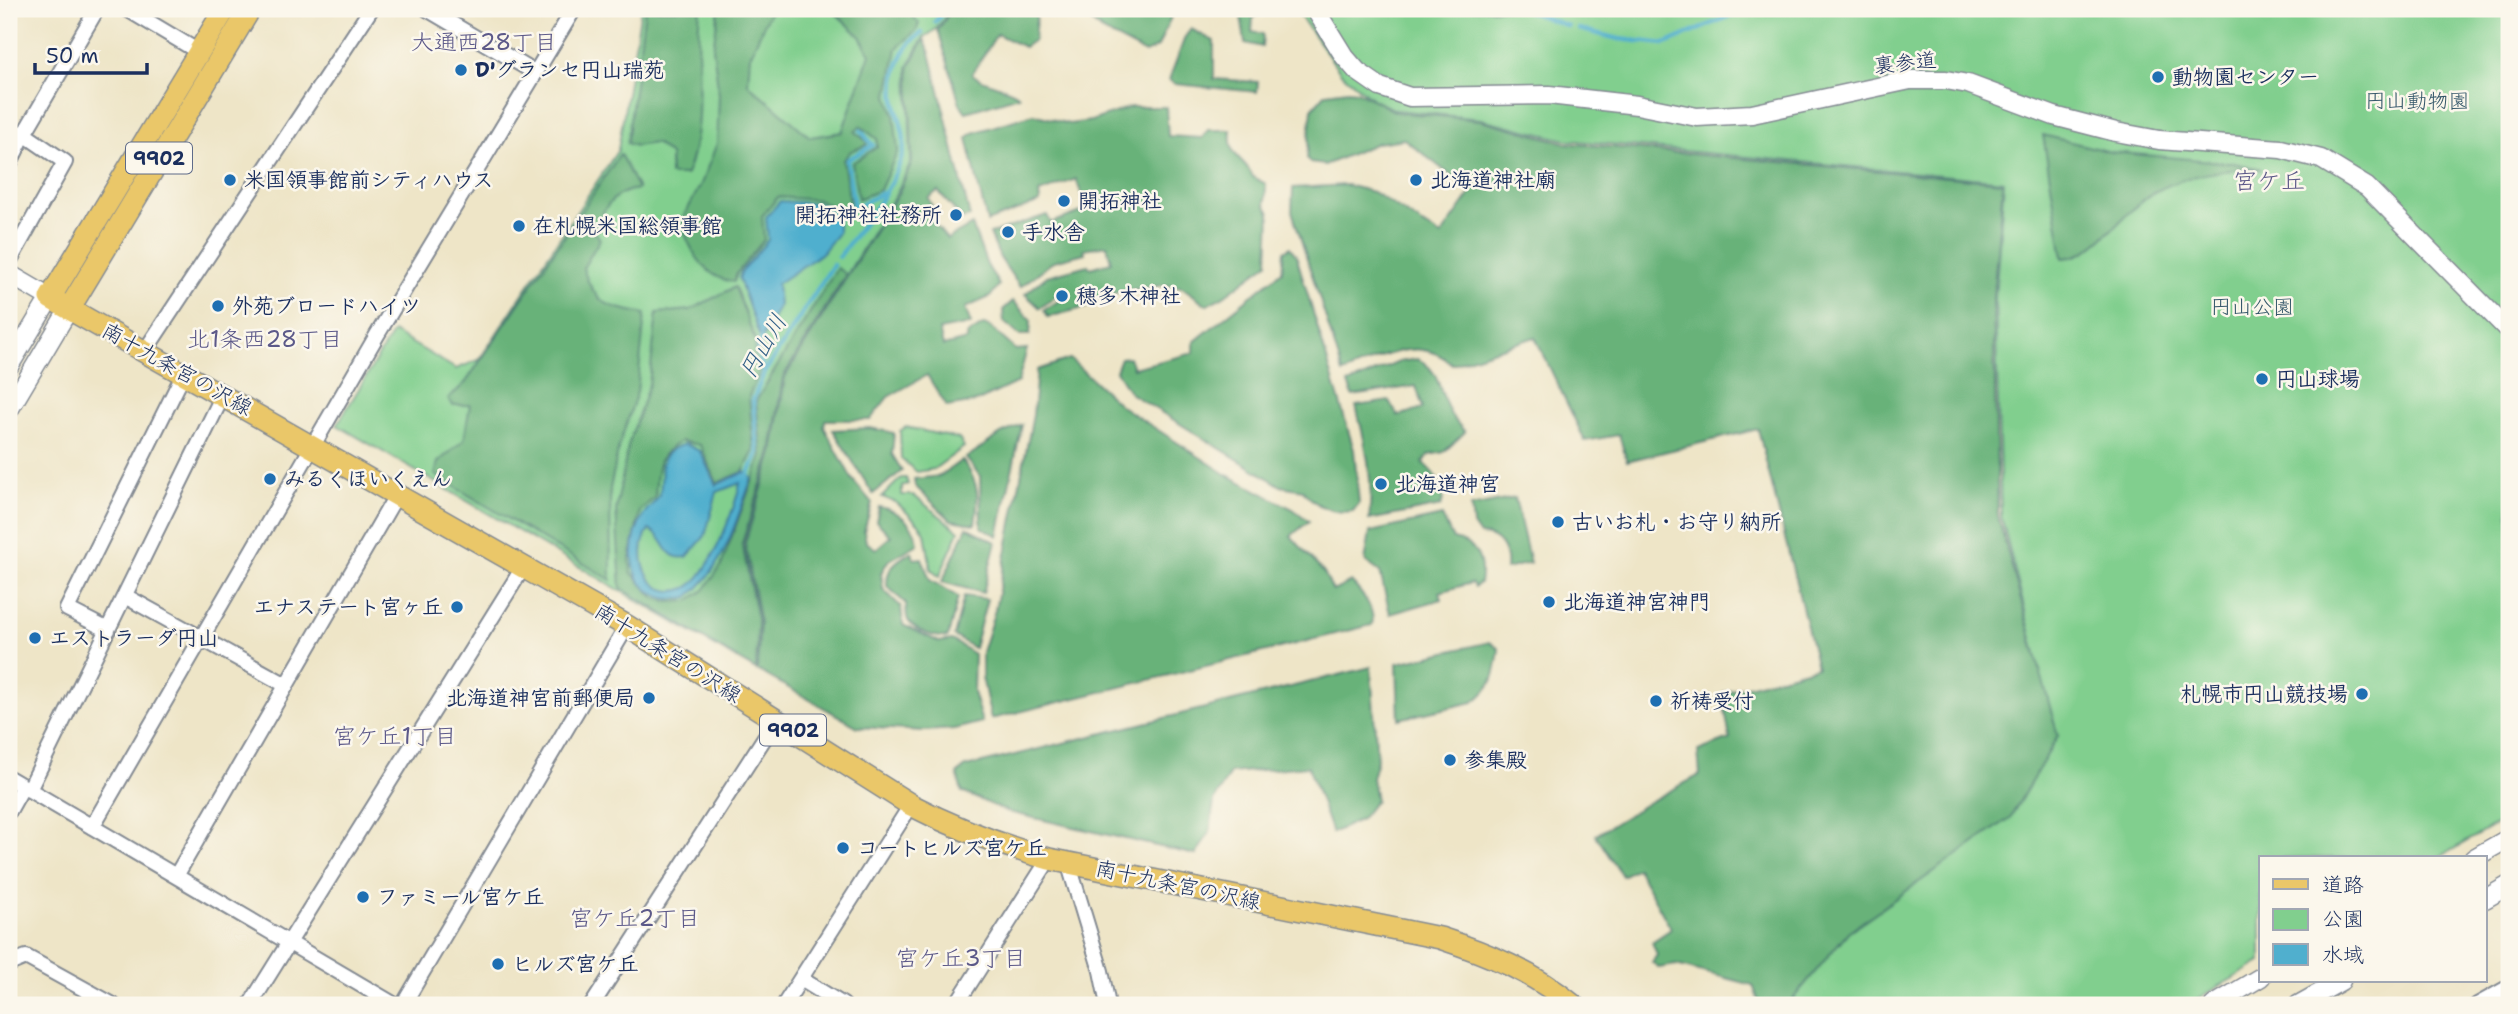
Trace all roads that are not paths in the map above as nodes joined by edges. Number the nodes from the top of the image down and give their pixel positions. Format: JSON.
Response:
{"nodes":[{"id":1,"x":97,"y":9,"type":"edge"},
{"id":2,"x":127,"y":9,"type":"edge"},
{"id":3,"x":225,"y":9,"type":"edge"},
{"id":4,"x":250,"y":9,"type":"edge"},
{"id":5,"x":371,"y":9,"type":"edge"},
{"id":6,"x":427,"y":9,"type":"edge"},
{"id":7,"x":574,"y":9,"type":"edge"},
{"id":8,"x":1315,"y":9,"type":"edge"},
{"id":9,"x":199,"y":52,"type":"junction"},
{"id":10,"x":534,"y":72,"type":"junction"},
{"id":11,"x":9,"y":130,"type":"edge"},
{"id":12,"x":24,"y":134,"type":"junction"},
{"id":13,"x":9,"y":165,"type":"edge"},
{"id":14,"x":9,"y":262,"type":"edge"},
{"id":15,"x":9,"y":274,"type":"edge"},
{"id":16,"x":50,"y":298,"type":"junction"},
{"id":17,"x":69,"y":309,"type":"junction"},
{"id":18,"x":2509,"y":331,"type":"edge"},
{"id":19,"x":145,"y":351,"type":"junction"},
{"id":20,"x":9,"y":366,"type":"edge"},
{"id":21,"x":184,"y":373,"type":"junction"},
{"id":22,"x":223,"y":396,"type":"junction"},
{"id":23,"x":9,"y":410,"type":"edge"},
{"id":24,"x":313,"y":446,"type":"junction"},
{"id":25,"x":397,"y":494,"type":"junction"},
{"id":26,"x":524,"y":566,"type":"junction"},
{"id":27,"x":125,"y":596,"type":"junction"},
{"id":28,"x":627,"y":626,"type":"junction"},
{"id":29,"x":108,"y":630,"type":"junction"},
{"id":30,"x":201,"y":638,"type":"junction"},
{"id":31,"x":286,"y":685,"type":"junction"},
{"id":32,"x":776,"y":720,"type":"junction"},
{"id":33,"x":9,"y":778,"type":"edge"},
{"id":34,"x":26,"y":788,"type":"junction"},
{"id":35,"x":911,"y":806,"type":"junction"},
{"id":36,"x":9,"y":811,"type":"edge"},
{"id":37,"x":92,"y":827,"type":"junction"},
{"id":38,"x":2509,"y":838,"type":"edge"},
{"id":39,"x":2478,"y":856,"type":"edge"},
{"id":40,"x":1058,"y":860,"type":"junction"},
{"id":41,"x":176,"y":876,"type":"junction"},
{"id":42,"x":2509,"y":885,"type":"edge"},
{"id":43,"x":2486,"y":898,"type":"edge"},
{"id":44,"x":289,"y":943,"type":"junction"},
{"id":45,"x":9,"y":964,"type":"edge"},
{"id":46,"x":2259,"y":978,"type":"edge"},
{"id":47,"x":801,"y":979,"type":"junction"},
{"id":48,"x":2339,"y":982,"type":"edge"},
{"id":49,"x":2509,"y":987,"type":"edge"},
{"id":50,"x":113,"y":1005,"type":"edge"},
{"id":51,"x":250,"y":1005,"type":"edge"},
{"id":52,"x":396,"y":1005,"type":"edge"},
{"id":53,"x":403,"y":1005,"type":"edge"},
{"id":54,"x":593,"y":1005,"type":"edge"},
{"id":55,"x":784,"y":1005,"type":"edge"},
{"id":56,"x":843,"y":1005,"type":"edge"},
{"id":57,"x":956,"y":1005,"type":"edge"},
{"id":58,"x":1108,"y":1005,"type":"edge"},
{"id":59,"x":1573,"y":1005,"type":"edge"},
{"id":60,"x":2214,"y":1005,"type":"edge"},
{"id":61,"x":2298,"y":1005,"type":"edge"},
{"id":62,"x":2477,"y":1005,"type":"edge"}],
"edges":[{"from":1,"to":12,"type":"street"},
{"from":2,"to":9,"type":"street"},
{"from":3,"to":9,"type":"main road","number":"9902"},
{"from":4,"to":17,"type":"main road","number":"9902"},
{"from":5,"to":19,"type":"street"},
{"from":6,"to":10,"type":"street"},
{"from":7,"to":10,"type":"street"},
{"from":8,"to":18,"type":"street","name":"裏参道"},
{"from":9,"to":16,"type":"main road","number":"9902"},
{"from":10,"to":24,"type":"street"},
{"from":11,"to":12,"type":"street"},
{"from":12,"to":13,"type":"street"},
{"from":12,"to":14,"type":"street"},
{"from":15,"to":16,"type":"street"},
{"from":16,"to":17,"type":"main road","name":"南十九条宮の沢線","number":"9902"},
{"from":16,"to":20,"type":"street"},
{"from":17,"to":19,"type":"main road","name":"南十九条宮の沢線","number":"9902"},
{"from":17,"to":23,"type":"street"},
{"from":19,"to":21,"type":"main road","name":"南十九条宮の沢線","number":"9902"},
{"from":21,"to":22,"type":"main road","name":"南十九条宮の沢線","number":"9902"},
{"from":21,"to":29,"type":"street"},
{"from":22,"to":24,"type":"main road","name":"南十九条宮の沢線","number":"9902"},
{"from":22,"to":27,"type":"street"},
{"from":24,"to":25,"type":"main road","name":"南十九条宮の沢線","number":"9902"},
{"from":24,"to":30,"type":"street"},
{"from":25,"to":26,"type":"main road","name":"南十九条宮の沢線","number":"9902"},
{"from":25,"to":31,"type":"street"},
{"from":26,"to":28,"type":"main road","name":"南十九条宮の沢線","number":"9902"},
{"from":26,"to":44,"type":"street"},
{"from":27,"to":29,"type":"street"},
{"from":27,"to":30,"type":"street"},
{"from":28,"to":32,"type":"main road","name":"南十九条宮の沢線","number":"9902"},
{"from":28,"to":53,"type":"street"},
{"from":29,"to":34,"type":"street"},
{"from":30,"to":31,"type":"street"},
{"from":30,"to":37,"type":"street"},
{"from":31,"to":41,"type":"street"},
{"from":32,"to":35,"type":"main road","name":"南十九条宮の沢線","number":"9902"},
{"from":32,"to":54,"type":"street"},
{"from":33,"to":34,"type":"street"},
{"from":34,"to":36,"type":"street"},
{"from":34,"to":37,"type":"street"},
{"from":35,"to":40,"type":"main road","name":"南十九条宮の沢線","number":"9902"},
{"from":35,"to":47,"type":"street"},
{"from":37,"to":41,"type":"street"},
{"from":38,"to":39,"type":"street"},
{"from":40,"to":57,"type":"street"},
{"from":40,"to":58,"type":"street"},
{"from":40,"to":59,"type":"main road","name":"南十九条宮の沢線","number":"9902"},
{"from":41,"to":44,"type":"street"},
{"from":42,"to":43,"type":"street"},
{"from":44,"to":51,"type":"street"},
{"from":44,"to":52,"type":"street"},
{"from":45,"to":50,"type":"street"},
{"from":46,"to":60,"type":"street"},
{"from":47,"to":55,"type":"street"},
{"from":47,"to":56,"type":"street"},
{"from":48,"to":61,"type":"street"},
{"from":49,"to":62,"type":"street"}]}
